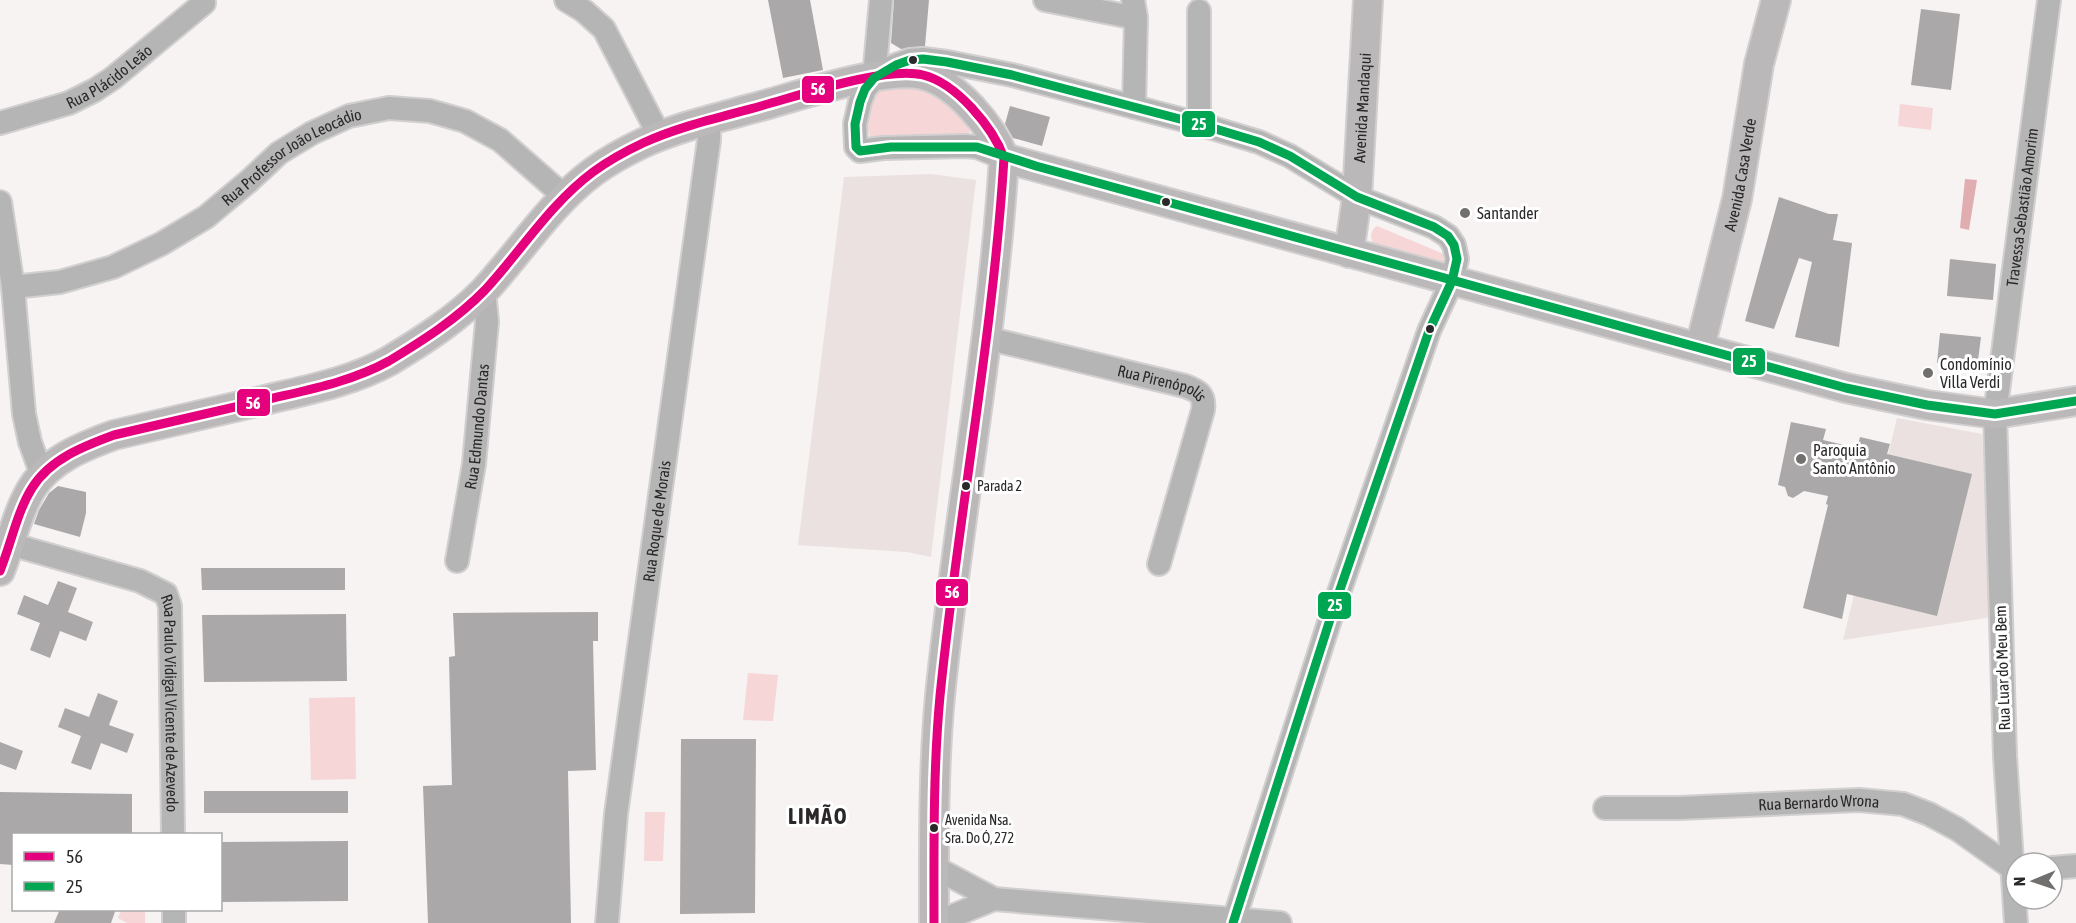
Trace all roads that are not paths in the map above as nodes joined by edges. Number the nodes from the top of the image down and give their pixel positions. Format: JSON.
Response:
{"nodes":[{"id":1,"x":566,"y":0,"type":"edge"},
{"id":2,"x":881,"y":0,"type":"edge"},
{"id":3,"x":1045,"y":0,"type":"edge"},
{"id":4,"x":1368,"y":0,"type":"edge"},
{"id":5,"x":1776,"y":0,"type":"edge"},
{"id":6,"x":2049,"y":0,"type":"edge"},
{"id":7,"x":203,"y":1,"type":"edge"},
{"id":8,"x":1135,"y":9,"type":"edge"},
{"id":9,"x":1199,"y":11,"type":"dead end"},
{"id":10,"x":874,"y":78,"type":"junction"},
{"id":11,"x":1134,"y":107,"type":"junction"},
{"id":12,"x":710,"y":120,"type":"junction"},
{"id":13,"x":0,"y":123,"type":"edge"},
{"id":14,"x":1199,"y":124,"type":"junction"},
{"id":15,"x":660,"y":137,"type":"junction"},
{"id":16,"x":1004,"y":158,"type":"junction"},
{"id":17,"x":564,"y":196,"type":"junction"},
{"id":18,"x":1357,"y":197,"type":"junction"},
{"id":19,"x":0,"y":202,"type":"edge"},
{"id":20,"x":1349,"y":253,"type":"junction"},
{"id":21,"x":1452,"y":281,"type":"junction"},
{"id":22,"x":483,"y":291,"type":"junction"},
{"id":23,"x":9,"y":298,"type":"edge"},
{"id":24,"x":986,"y":338,"type":"junction"},
{"id":25,"x":1700,"y":347,"type":"junction"},
{"id":26,"x":2076,"y":401,"type":"edge"},
{"id":27,"x":1995,"y":414,"type":"junction"},
{"id":28,"x":42,"y":475,"type":"junction"},
{"id":29,"x":10,"y":544,"type":"junction"},
{"id":30,"x":457,"y":561,"type":"dead end"},
{"id":31,"x":1159,"y":564,"type":"dead end"},
{"id":32,"x":0,"y":571,"type":"edge"},
{"id":33,"x":1605,"y":808,"type":"dead end"},
{"id":34,"x":173,"y":833,"type":"edge"},
{"id":35,"x":2013,"y":851,"type":"edge"},
{"id":36,"x":2004,"y":861,"type":"edge"},
{"id":37,"x":934,"y":867,"type":"junction"},
{"id":38,"x":994,"y":899,"type":"junction"},
{"id":39,"x":1144,"y":917,"type":"edge"},
{"id":40,"x":1233,"y":921,"type":"edge"},
{"id":41,"x":607,"y":923,"type":"edge"},
{"id":42,"x":934,"y":923,"type":"edge"},
{"id":43,"x":941,"y":923,"type":"edge"},
{"id":44,"x":1280,"y":923,"type":"edge"}],
"edges":[{"from":1,"to":15,"type":"street"},
{"from":2,"to":10,"type":"street"},
{"from":3,"to":8,"type":"street"},
{"from":4,"to":18,"type":"main road","name":"Avenida Mandaqui"},
{"from":5,"to":25,"type":"main road","name":"Avenida Casa Verde"},
{"from":6,"to":27,"type":"street","name":"Travessa Sebastião Amorim"},
{"from":7,"to":13,"type":"street","name":"Rua Plácido Leão"},
{"from":8,"to":11,"type":"street"},
{"from":9,"to":14,"type":"street"},
{"from":10,"to":11,"type":"street"},
{"from":10,"to":12,"type":"main road"},
{"from":10,"to":16,"type":"main road"},
{"from":10,"to":16,"type":"street"},
{"from":11,"to":14,"type":"street"},
{"from":12,"to":15,"type":"main road"},
{"from":12,"to":41,"type":"street","name":"Rua Roque de Morais"},
{"from":14,"to":18,"type":"street"},
{"from":15,"to":17,"type":"main road"},
{"from":16,"to":20,"type":"main road"},
{"from":16,"to":24,"type":"main road"},
{"from":17,"to":22,"type":"main road"},
{"from":17,"to":23,"type":"street","name":"Rua Professor João Leocádio"},
{"from":18,"to":20,"type":"main road","name":"Avenida Mandaqui"},
{"from":18,"to":21,"type":"street"},
{"from":19,"to":23,"type":"street"},
{"from":20,"to":21,"type":"main road"},
{"from":21,"to":25,"type":"main road"},
{"from":21,"to":40,"type":"street"},
{"from":22,"to":28,"type":"main road"},
{"from":22,"to":30,"type":"street","name":"Rua Edmundo Dantas"},
{"from":23,"to":28,"type":"street"},
{"from":24,"to":31,"type":"street","name":"Rua Pirenópolis"},
{"from":24,"to":37,"type":"main road"},
{"from":25,"to":27,"type":"main road"},
{"from":26,"to":27,"type":"main road"},
{"from":27,"to":35,"type":"street","name":"Rua Luar do Meu Bem"},
{"from":28,"to":29,"type":"main road"},
{"from":29,"to":32,"type":"main road"},
{"from":29,"to":34,"type":"street","name":"Rua Paulo Vidigal Vicente de Azevedo"},
{"from":33,"to":36,"type":"street","name":"Rua Bernardo Wrona"},
{"from":37,"to":38,"type":"street"},
{"from":37,"to":42,"type":"main road"},
{"from":38,"to":39,"type":"street"},
{"from":38,"to":43,"type":"street"},
{"from":39,"to":40,"type":"street"},
{"from":40,"to":44,"type":"street"}]}
